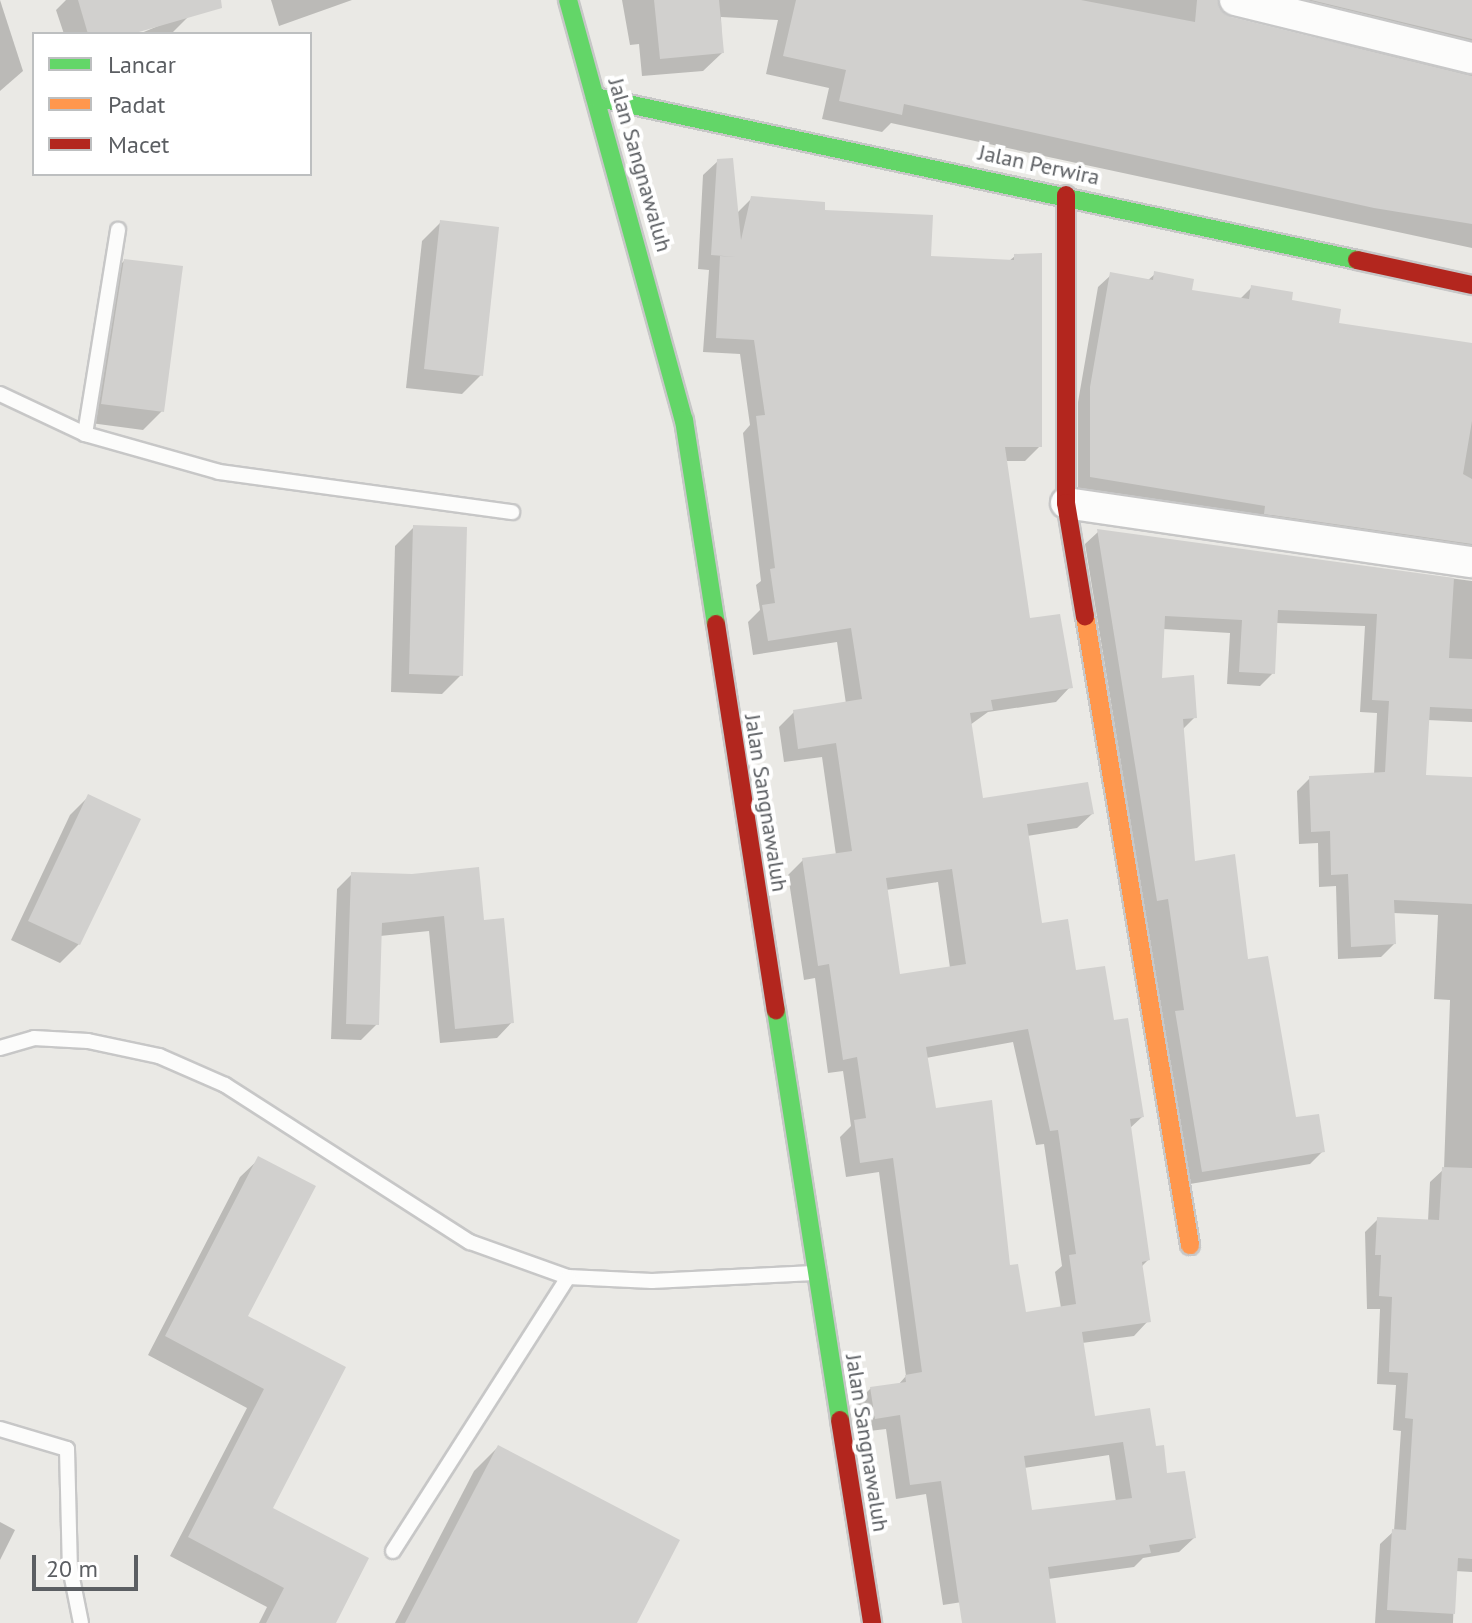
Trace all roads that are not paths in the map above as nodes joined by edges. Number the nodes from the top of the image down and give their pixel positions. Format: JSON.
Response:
{"nodes":[{"id":1,"x":568,"y":0,"type":"edge"},
{"id":2,"x":1235,"y":0,"type":"edge"},
{"id":3,"x":1472,"y":58,"type":"edge"},
{"id":4,"x":595,"y":97,"type":"junction"},
{"id":5,"x":1066,"y":195,"type":"junction"},
{"id":6,"x":118,"y":230,"type":"dead end"},
{"id":7,"x":1472,"y":285,"type":"edge"},
{"id":8,"x":0,"y":394,"type":"edge"},
{"id":9,"x":85,"y":434,"type":"junction"},
{"id":10,"x":1066,"y":503,"type":"junction"},
{"id":11,"x":512,"y":512,"type":"dead end"},
{"id":12,"x":1472,"y":562,"type":"edge"},
{"id":13,"x":0,"y":1048,"type":"edge"},
{"id":14,"x":1190,"y":1245,"type":"dead end"},
{"id":15,"x":815,"y":1273,"type":"junction"},
{"id":16,"x":568,"y":1277,"type":"junction"},
{"id":17,"x":0,"y":1429,"type":"edge"},
{"id":18,"x":393,"y":1551,"type":"dead end"},
{"id":19,"x":81,"y":1623,"type":"edge"},
{"id":20,"x":872,"y":1623,"type":"edge"}],
"edges":[{"from":1,"to":4,"type":"street","name":"Jalan Sangnawaluh"},
{"from":2,"to":3,"type":"street"},
{"from":4,"to":5,"type":"street","name":"Jalan Perwira"},
{"from":4,"to":15,"type":"street","name":"Jalan Sangnawaluh"},
{"from":5,"to":7,"type":"street","name":"Jalan Perwira"},
{"from":5,"to":10,"type":"street"},
{"from":6,"to":9,"type":"lane"},
{"from":8,"to":9,"type":"lane"},
{"from":9,"to":11,"type":"lane"},
{"from":10,"to":12,"type":"street"},
{"from":10,"to":14,"type":"street"},
{"from":13,"to":16,"type":"lane"},
{"from":15,"to":16,"type":"lane"},
{"from":15,"to":20,"type":"street","name":"Jalan Sangnawaluh"},
{"from":16,"to":18,"type":"lane"},
{"from":17,"to":19,"type":"lane"}]}
